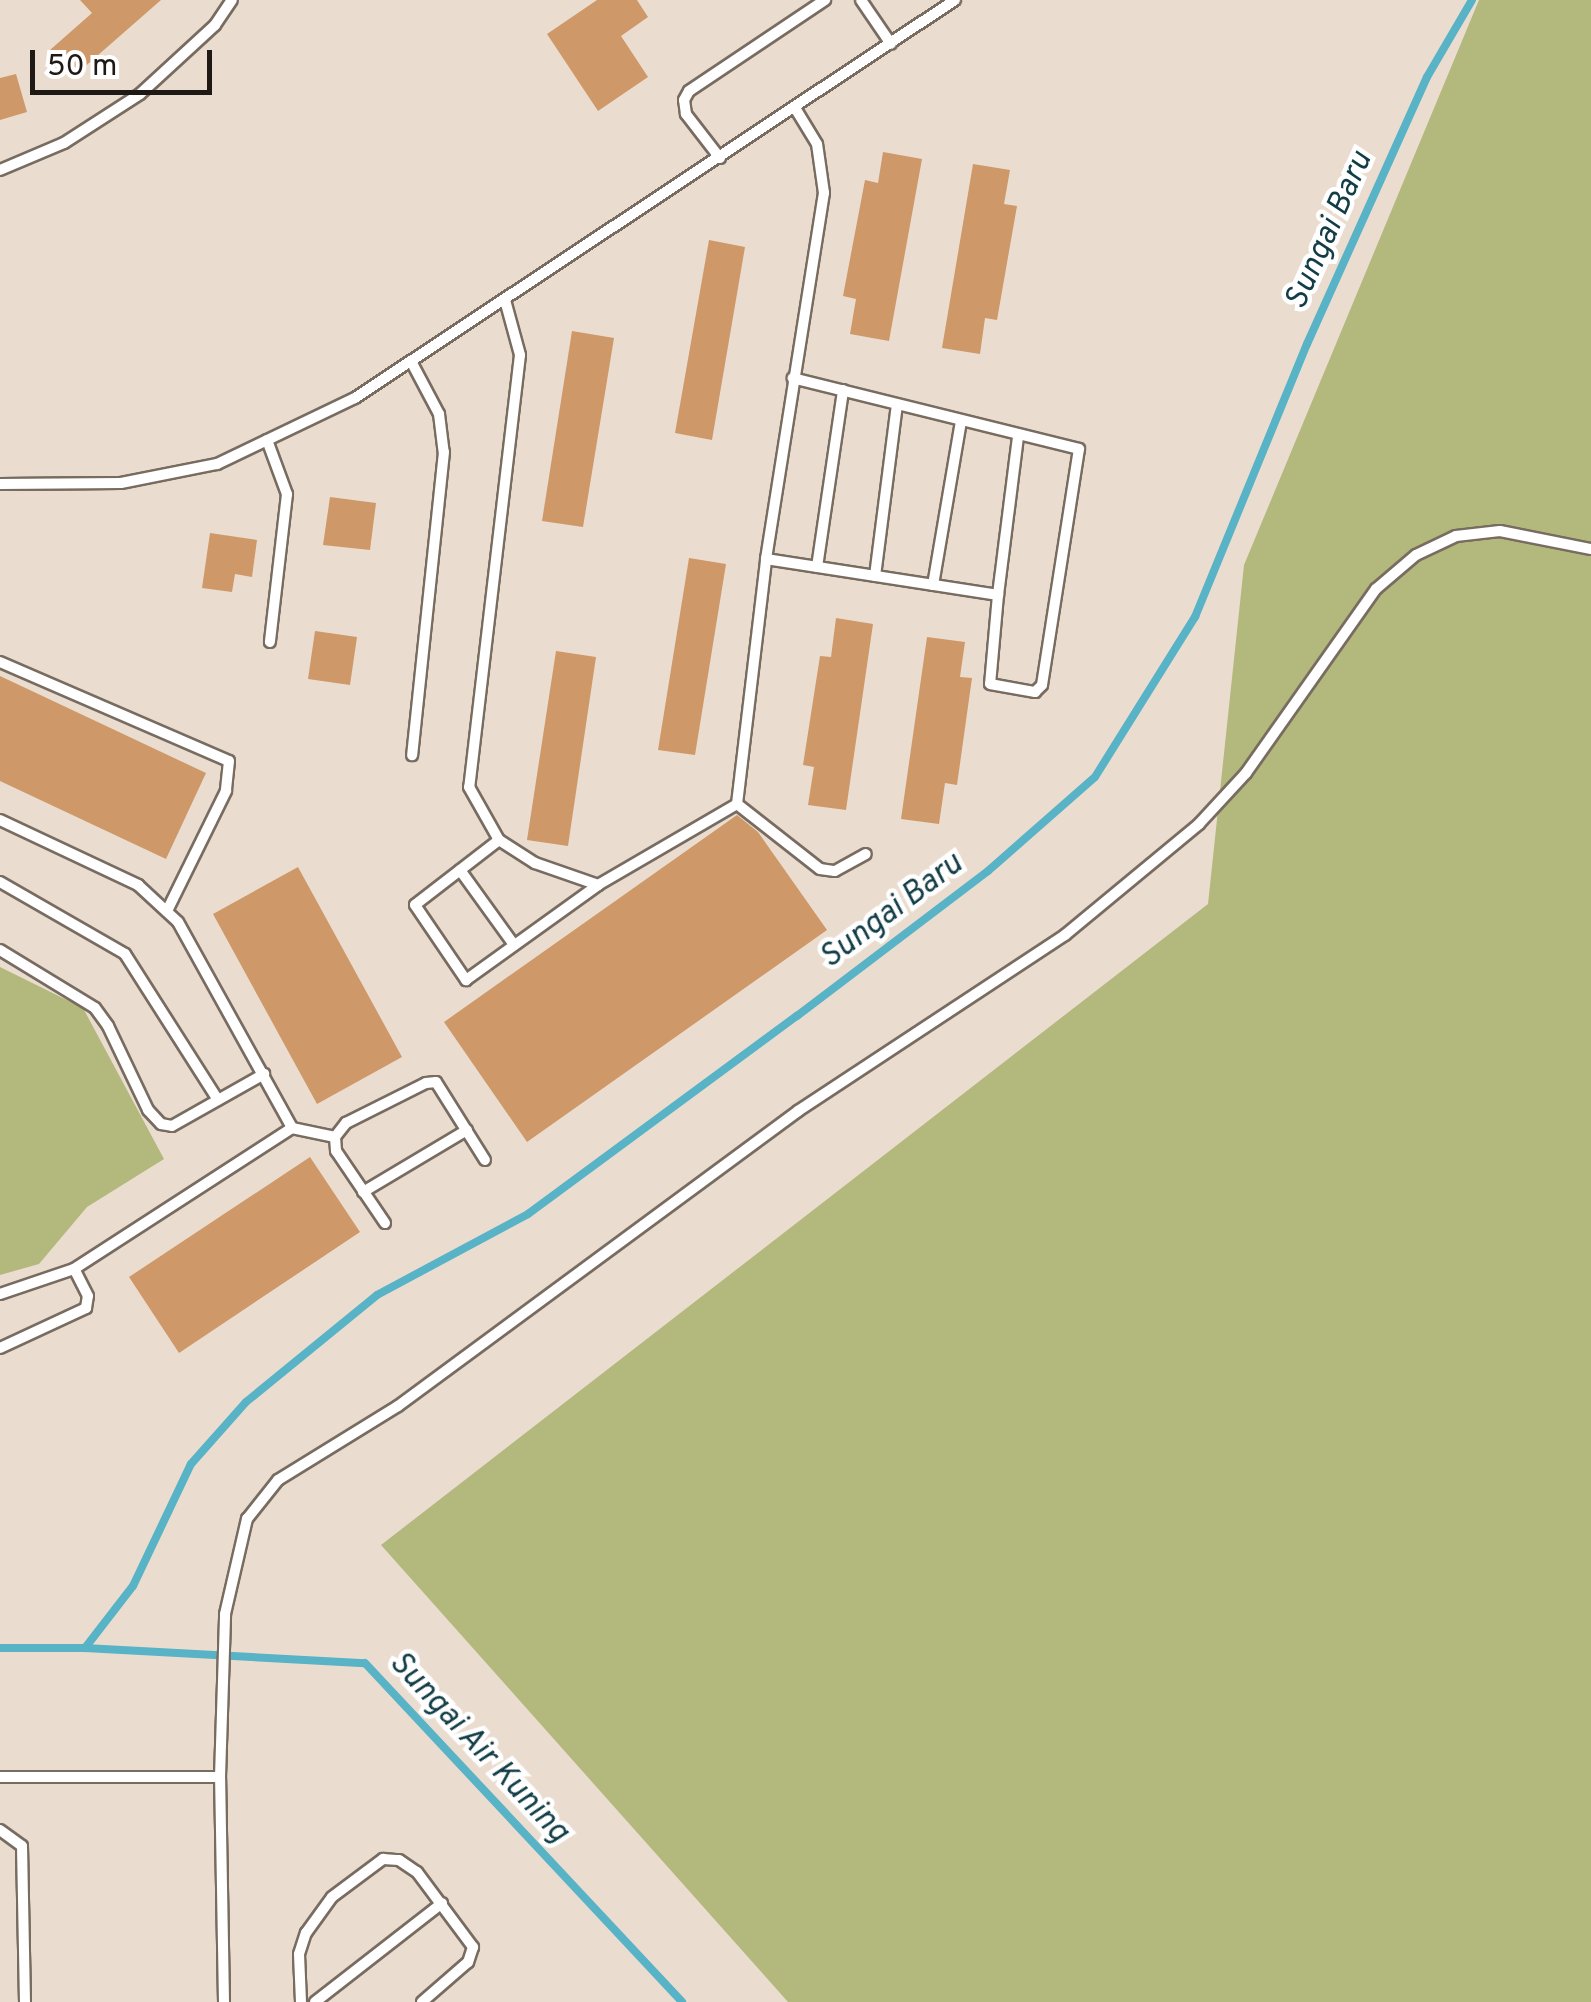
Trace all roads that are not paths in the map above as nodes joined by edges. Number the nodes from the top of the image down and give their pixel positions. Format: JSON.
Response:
{"nodes":[{"id":1,"x":232,"y":0,"type":"edge"},
{"id":2,"x":824,"y":0,"type":"edge"},
{"id":3,"x":861,"y":0,"type":"edge"},
{"id":4,"x":955,"y":0,"type":"edge"},
{"id":5,"x":891,"y":44,"type":"junction"},
{"id":6,"x":796,"y":108,"type":"junction"},
{"id":7,"x":720,"y":158,"type":"junction"},
{"id":8,"x":0,"y":170,"type":"edge"},
{"id":9,"x":506,"y":300,"type":"junction"},
{"id":10,"x":412,"y":362,"type":"junction"},
{"id":11,"x":793,"y":378,"type":"junction"},
{"id":12,"x":843,"y":390,"type":"junction"},
{"id":13,"x":897,"y":404,"type":"junction"},
{"id":14,"x":961,"y":421,"type":"junction"},
{"id":15,"x":1018,"y":436,"type":"junction"},
{"id":16,"x":267,"y":440,"type":"junction"},
{"id":17,"x":0,"y":484,"type":"edge"},
{"id":18,"x":1591,"y":548,"type":"edge"},
{"id":19,"x":766,"y":559,"type":"junction"},
{"id":20,"x":817,"y":567,"type":"junction"},
{"id":21,"x":875,"y":576,"type":"junction"},
{"id":22,"x":933,"y":585,"type":"junction"},
{"id":23,"x":998,"y":595,"type":"junction"},
{"id":24,"x":270,"y":642,"type":"dead end"},
{"id":25,"x":0,"y":662,"type":"edge"},
{"id":26,"x":412,"y":755,"type":"dead end"},
{"id":27,"x":738,"y":804,"type":"junction"},
{"id":28,"x":0,"y":820,"type":"edge"},
{"id":29,"x":499,"y":840,"type":"junction"},
{"id":30,"x":866,"y":854,"type":"dead end"},
{"id":31,"x":460,"y":870,"type":"junction"},
{"id":32,"x":0,"y":882,"type":"edge"},
{"id":33,"x":598,"y":885,"type":"junction"},
{"id":34,"x":166,"y":911,"type":"junction"},
{"id":35,"x":514,"y":945,"type":"junction"},
{"id":36,"x":0,"y":950,"type":"edge"},
{"id":37,"x":264,"y":1074,"type":"junction"},
{"id":38,"x":218,"y":1100,"type":"junction"},
{"id":39,"x":292,"y":1128,"type":"junction"},
{"id":40,"x":467,"y":1130,"type":"junction"},
{"id":41,"x":335,"y":1138,"type":"junction"},
{"id":42,"x":484,"y":1160,"type":"dead end"},
{"id":43,"x":363,"y":1192,"type":"junction"},
{"id":44,"x":385,"y":1223,"type":"dead end"},
{"id":45,"x":74,"y":1269,"type":"junction"},
{"id":46,"x":0,"y":1294,"type":"edge"},
{"id":47,"x":0,"y":1348,"type":"edge"},
{"id":48,"x":0,"y":1777,"type":"edge"},
{"id":49,"x":220,"y":1777,"type":"junction"},
{"id":50,"x":0,"y":1830,"type":"edge"},
{"id":51,"x":442,"y":1903,"type":"junction"},
{"id":52,"x":25,"y":2002,"type":"edge"},
{"id":53,"x":224,"y":2002,"type":"edge"},
{"id":54,"x":301,"y":2002,"type":"edge"},
{"id":55,"x":315,"y":2002,"type":"edge"},
{"id":56,"x":422,"y":2002,"type":"edge"}],
"edges":[{"from":1,"to":8,"type":"lane"},
{"from":2,"to":7,"type":"lane"},
{"from":3,"to":5,"type":"lane"},
{"from":4,"to":5,"type":"lane"},
{"from":5,"to":6,"type":"lane"},
{"from":6,"to":7,"type":"lane"},
{"from":6,"to":11,"type":"lane"},
{"from":7,"to":9,"type":"lane"},
{"from":9,"to":10,"type":"lane"},
{"from":9,"to":29,"type":"lane"},
{"from":10,"to":16,"type":"lane"},
{"from":10,"to":26,"type":"lane"},
{"from":11,"to":12,"type":"lane"},
{"from":11,"to":19,"type":"lane"},
{"from":12,"to":13,"type":"lane"},
{"from":12,"to":20,"type":"lane"},
{"from":13,"to":14,"type":"lane"},
{"from":13,"to":21,"type":"lane"},
{"from":14,"to":15,"type":"lane"},
{"from":14,"to":22,"type":"lane"},
{"from":15,"to":23,"type":"lane"},
{"from":15,"to":23,"type":"lane"},
{"from":16,"to":17,"type":"lane"},
{"from":16,"to":24,"type":"lane"},
{"from":18,"to":49,"type":"lane"},
{"from":19,"to":20,"type":"lane"},
{"from":19,"to":27,"type":"lane"},
{"from":20,"to":21,"type":"lane"},
{"from":21,"to":22,"type":"lane"},
{"from":22,"to":23,"type":"lane"},
{"from":25,"to":34,"type":"lane"},
{"from":27,"to":30,"type":"lane"},
{"from":27,"to":33,"type":"lane"},
{"from":28,"to":34,"type":"lane"},
{"from":29,"to":31,"type":"lane"},
{"from":29,"to":33,"type":"lane"},
{"from":31,"to":35,"type":"lane"},
{"from":31,"to":35,"type":"lane"},
{"from":32,"to":38,"type":"lane"},
{"from":33,"to":35,"type":"lane"},
{"from":34,"to":37,"type":"lane"},
{"from":36,"to":38,"type":"lane"},
{"from":37,"to":38,"type":"lane"},
{"from":37,"to":39,"type":"lane"},
{"from":39,"to":41,"type":"lane"},
{"from":39,"to":45,"type":"lane"},
{"from":40,"to":41,"type":"lane"},
{"from":40,"to":42,"type":"lane"},
{"from":40,"to":43,"type":"lane"},
{"from":41,"to":43,"type":"lane"},
{"from":43,"to":44,"type":"lane"},
{"from":45,"to":46,"type":"lane"},
{"from":45,"to":47,"type":"lane"},
{"from":48,"to":49,"type":"lane"},
{"from":49,"to":53,"type":"lane"},
{"from":50,"to":52,"type":"lane"},
{"from":51,"to":54,"type":"lane"},
{"from":51,"to":55,"type":"lane"},
{"from":51,"to":56,"type":"lane"}]}
